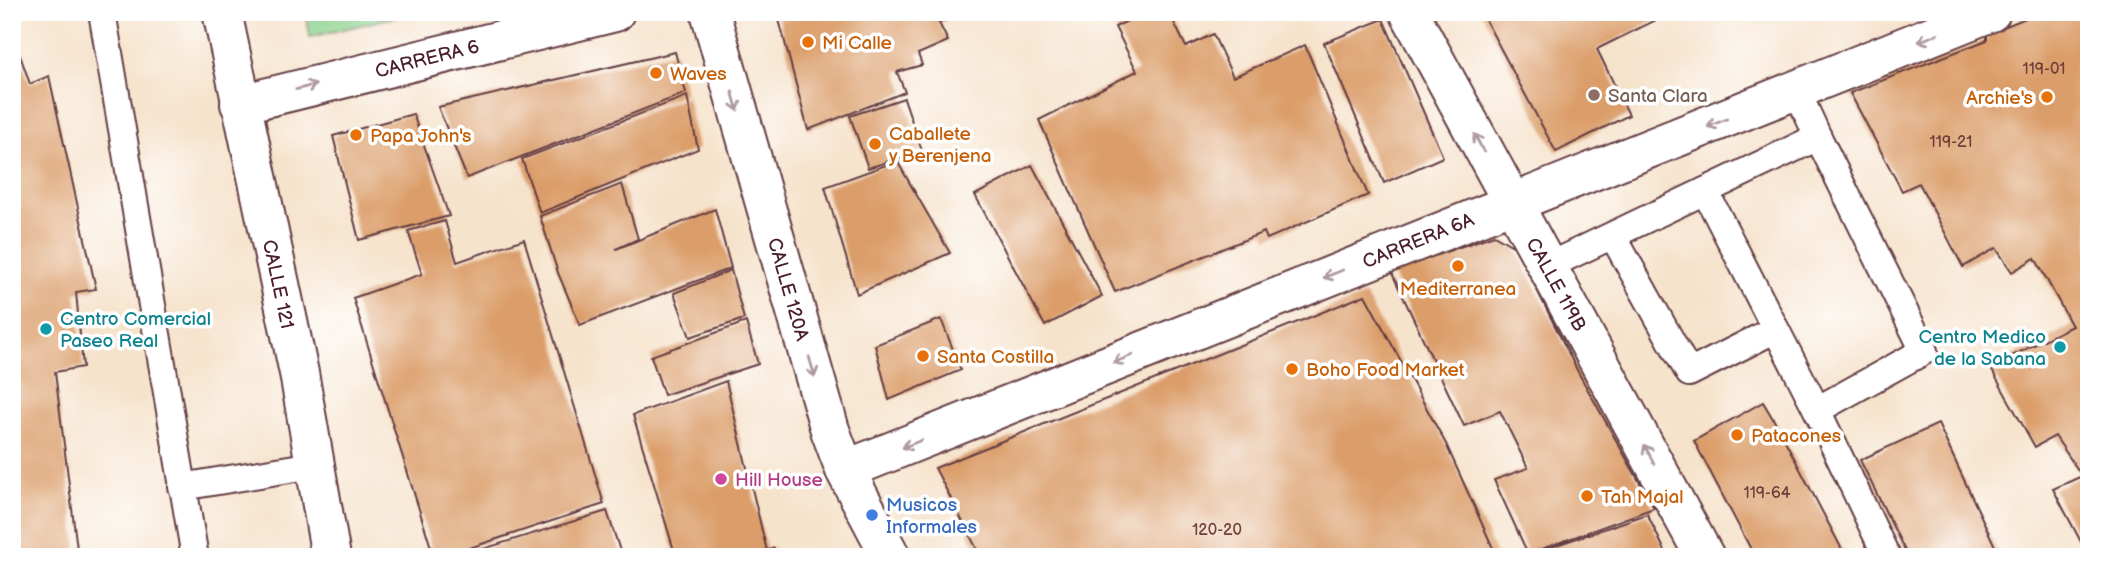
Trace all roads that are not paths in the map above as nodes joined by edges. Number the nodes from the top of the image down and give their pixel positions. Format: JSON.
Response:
{"nodes":[{"id":1,"x":102,"y":12,"type":"edge"},
{"id":2,"x":222,"y":12,"type":"edge"},
{"id":3,"x":615,"y":12,"type":"edge"},
{"id":4,"x":710,"y":12,"type":"edge"},
{"id":5,"x":1409,"y":12,"type":"edge"},
{"id":6,"x":1991,"y":12,"type":"edge"},
{"id":7,"x":1797,"y":91,"type":"junction"},
{"id":8,"x":240,"y":104,"type":"junction"},
{"id":9,"x":1818,"y":137,"type":"junction"},
{"id":10,"x":1705,"y":191,"type":"junction"},
{"id":11,"x":1511,"y":204,"type":"junction"},
{"id":12,"x":1613,"y":236,"type":"junction"},
{"id":13,"x":1548,"y":266,"type":"junction"},
{"id":14,"x":1774,"y":330,"type":"junction"},
{"id":15,"x":1817,"y":410,"type":"junction"},
{"id":16,"x":313,"y":465,"type":"junction"},
{"id":17,"x":845,"y":470,"type":"junction"},
{"id":18,"x":182,"y":487,"type":"junction"},
{"id":19,"x":195,"y":557,"type":"edge"},
{"id":20,"x":331,"y":557,"type":"edge"},
{"id":21,"x":891,"y":557,"type":"edge"},
{"id":22,"x":1705,"y":557,"type":"edge"},
{"id":23,"x":1887,"y":557,"type":"edge"}],
"edges":[{"from":1,"to":18,"type":"lane"},
{"from":2,"to":8,"type":"street","name":"CALLE 121"},
{"from":8,"to":3,"type":"street","name":"CARRERA 6","one_way":true},
{"from":4,"to":17,"type":"street","name":"CALLE 120A","one_way":true},
{"from":11,"to":5,"type":"street","name":"CALLE 119B","one_way":true},
{"from":6,"to":7,"type":"street","name":"CARRERA 6A","one_way":true},
{"from":7,"to":9,"type":"lane"},
{"from":7,"to":11,"type":"street","name":"CARRERA 6A","one_way":true},
{"from":8,"to":16,"type":"street","name":"CALLE 121"},
{"from":9,"to":10,"type":"lane"},
{"from":9,"to":15,"type":"lane"},
{"from":10,"to":12,"type":"lane"},
{"from":10,"to":14,"type":"lane"},
{"from":11,"to":13,"type":"street","name":"CALLE 119B"},
{"from":11,"to":17,"type":"street","name":"CARRERA 6A","one_way":true},
{"from":12,"to":13,"type":"lane"},
{"from":12,"to":14,"type":"lane"},
{"from":22,"to":13,"type":"street","name":"CALLE 119B","one_way":true},
{"from":14,"to":15,"type":"lane"},
{"from":15,"to":23,"type":"lane"},
{"from":16,"to":18,"type":"lane"},
{"from":16,"to":20,"type":"street","name":"CALLE 121"},
{"from":17,"to":21,"type":"street","name":"CALLE 120A"},
{"from":18,"to":19,"type":"lane"}]}
